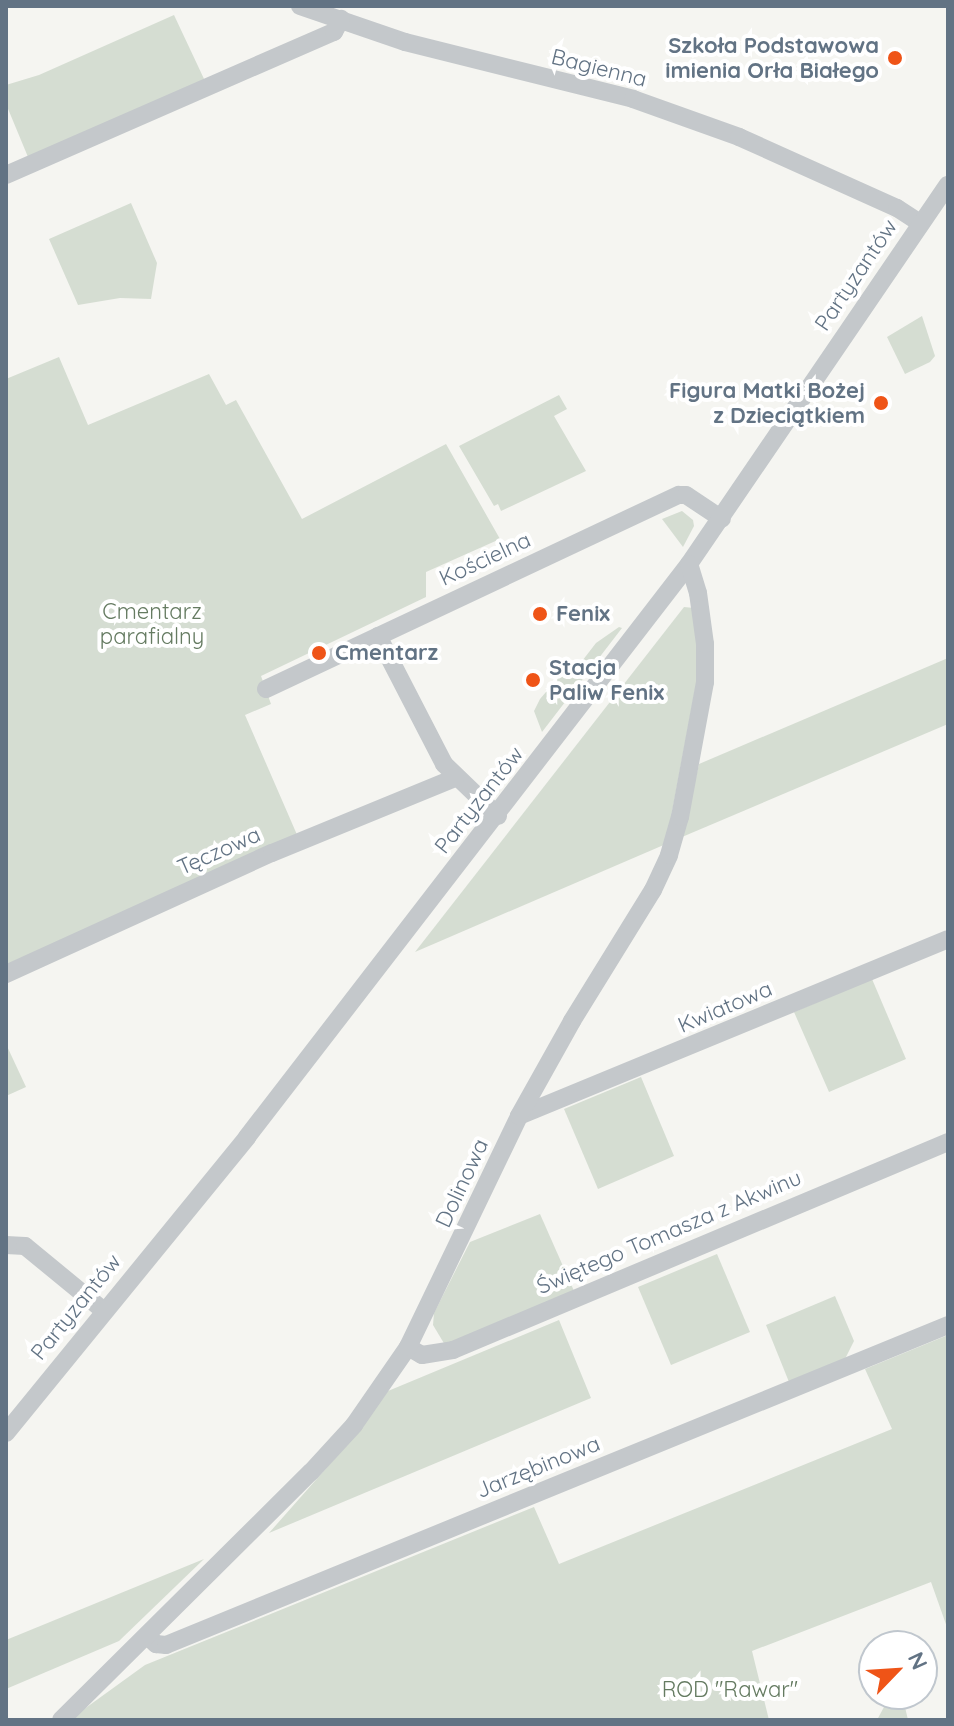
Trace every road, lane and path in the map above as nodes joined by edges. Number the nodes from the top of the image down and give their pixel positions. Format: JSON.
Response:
{"nodes":[{"id":1,"x":300,"y":6,"type":"edge"},
{"id":2,"x":341,"y":19,"type":"junction"},
{"id":3,"x":6,"y":175,"type":"edge"},
{"id":4,"x":948,"y":185,"type":"edge"},
{"id":5,"x":920,"y":223,"type":"junction"},
{"id":6,"x":722,"y":519,"type":"junction"},
{"id":7,"x":689,"y":564,"type":"junction"},
{"id":8,"x":378,"y":636,"type":"junction"},
{"id":9,"x":266,"y":689,"type":"dead end"},
{"id":10,"x":455,"y":778,"type":"junction"},
{"id":11,"x":498,"y":816,"type":"junction"},
{"id":12,"x":948,"y":939,"type":"edge"},
{"id":13,"x":6,"y":974,"type":"edge"},
{"id":14,"x":519,"y":1116,"type":"junction"},
{"id":15,"x":948,"y":1142,"type":"edge"},
{"id":16,"x":6,"y":1245,"type":"edge"},
{"id":17,"x":103,"y":1310,"type":"junction"},
{"id":18,"x":948,"y":1325,"type":"edge"},
{"id":19,"x":408,"y":1347,"type":"junction"},
{"id":20,"x":9,"y":1423,"type":"edge"},
{"id":21,"x":148,"y":1637,"type":"junction"},
{"id":22,"x":61,"y":1720,"type":"edge"}],
"edges":[{"from":1,"to":2,"type":"street","name":"Bagienna"},
{"from":2,"to":3,"type":"street"},
{"from":2,"to":5,"type":"street","name":"Bagienna"},
{"from":4,"to":5,"type":"street","name":"Partyzantów"},
{"from":5,"to":6,"type":"street","name":"Partyzantów"},
{"from":6,"to":7,"type":"street","name":"Partyzantów"},
{"from":6,"to":8,"type":"street","name":"Kościelna"},
{"from":7,"to":11,"type":"street","name":"Partyzantów"},
{"from":7,"to":14,"type":"street","name":"Dolinowa"},
{"from":8,"to":9,"type":"street","name":"Kościelna"},
{"from":8,"to":10,"type":"street"},
{"from":10,"to":11,"type":"street"},
{"from":10,"to":13,"type":"street","name":"Tęczowa"},
{"from":11,"to":17,"type":"street","name":"Partyzantów"},
{"from":12,"to":14,"type":"street","name":"Kwiatowa"},
{"from":14,"to":19,"type":"street","name":"Dolinowa"},
{"from":15,"to":19,"type":"street","name":"Świętego Tomasza z Akwinu"},
{"from":16,"to":17,"type":"street"},
{"from":17,"to":20,"type":"street","name":"Partyzantów"},
{"from":18,"to":21,"type":"street","name":"Jarzębinowa"},
{"from":19,"to":21,"type":"street","name":"Dolinowa"},
{"from":21,"to":22,"type":"street","name":"Dolinowa"}]}
